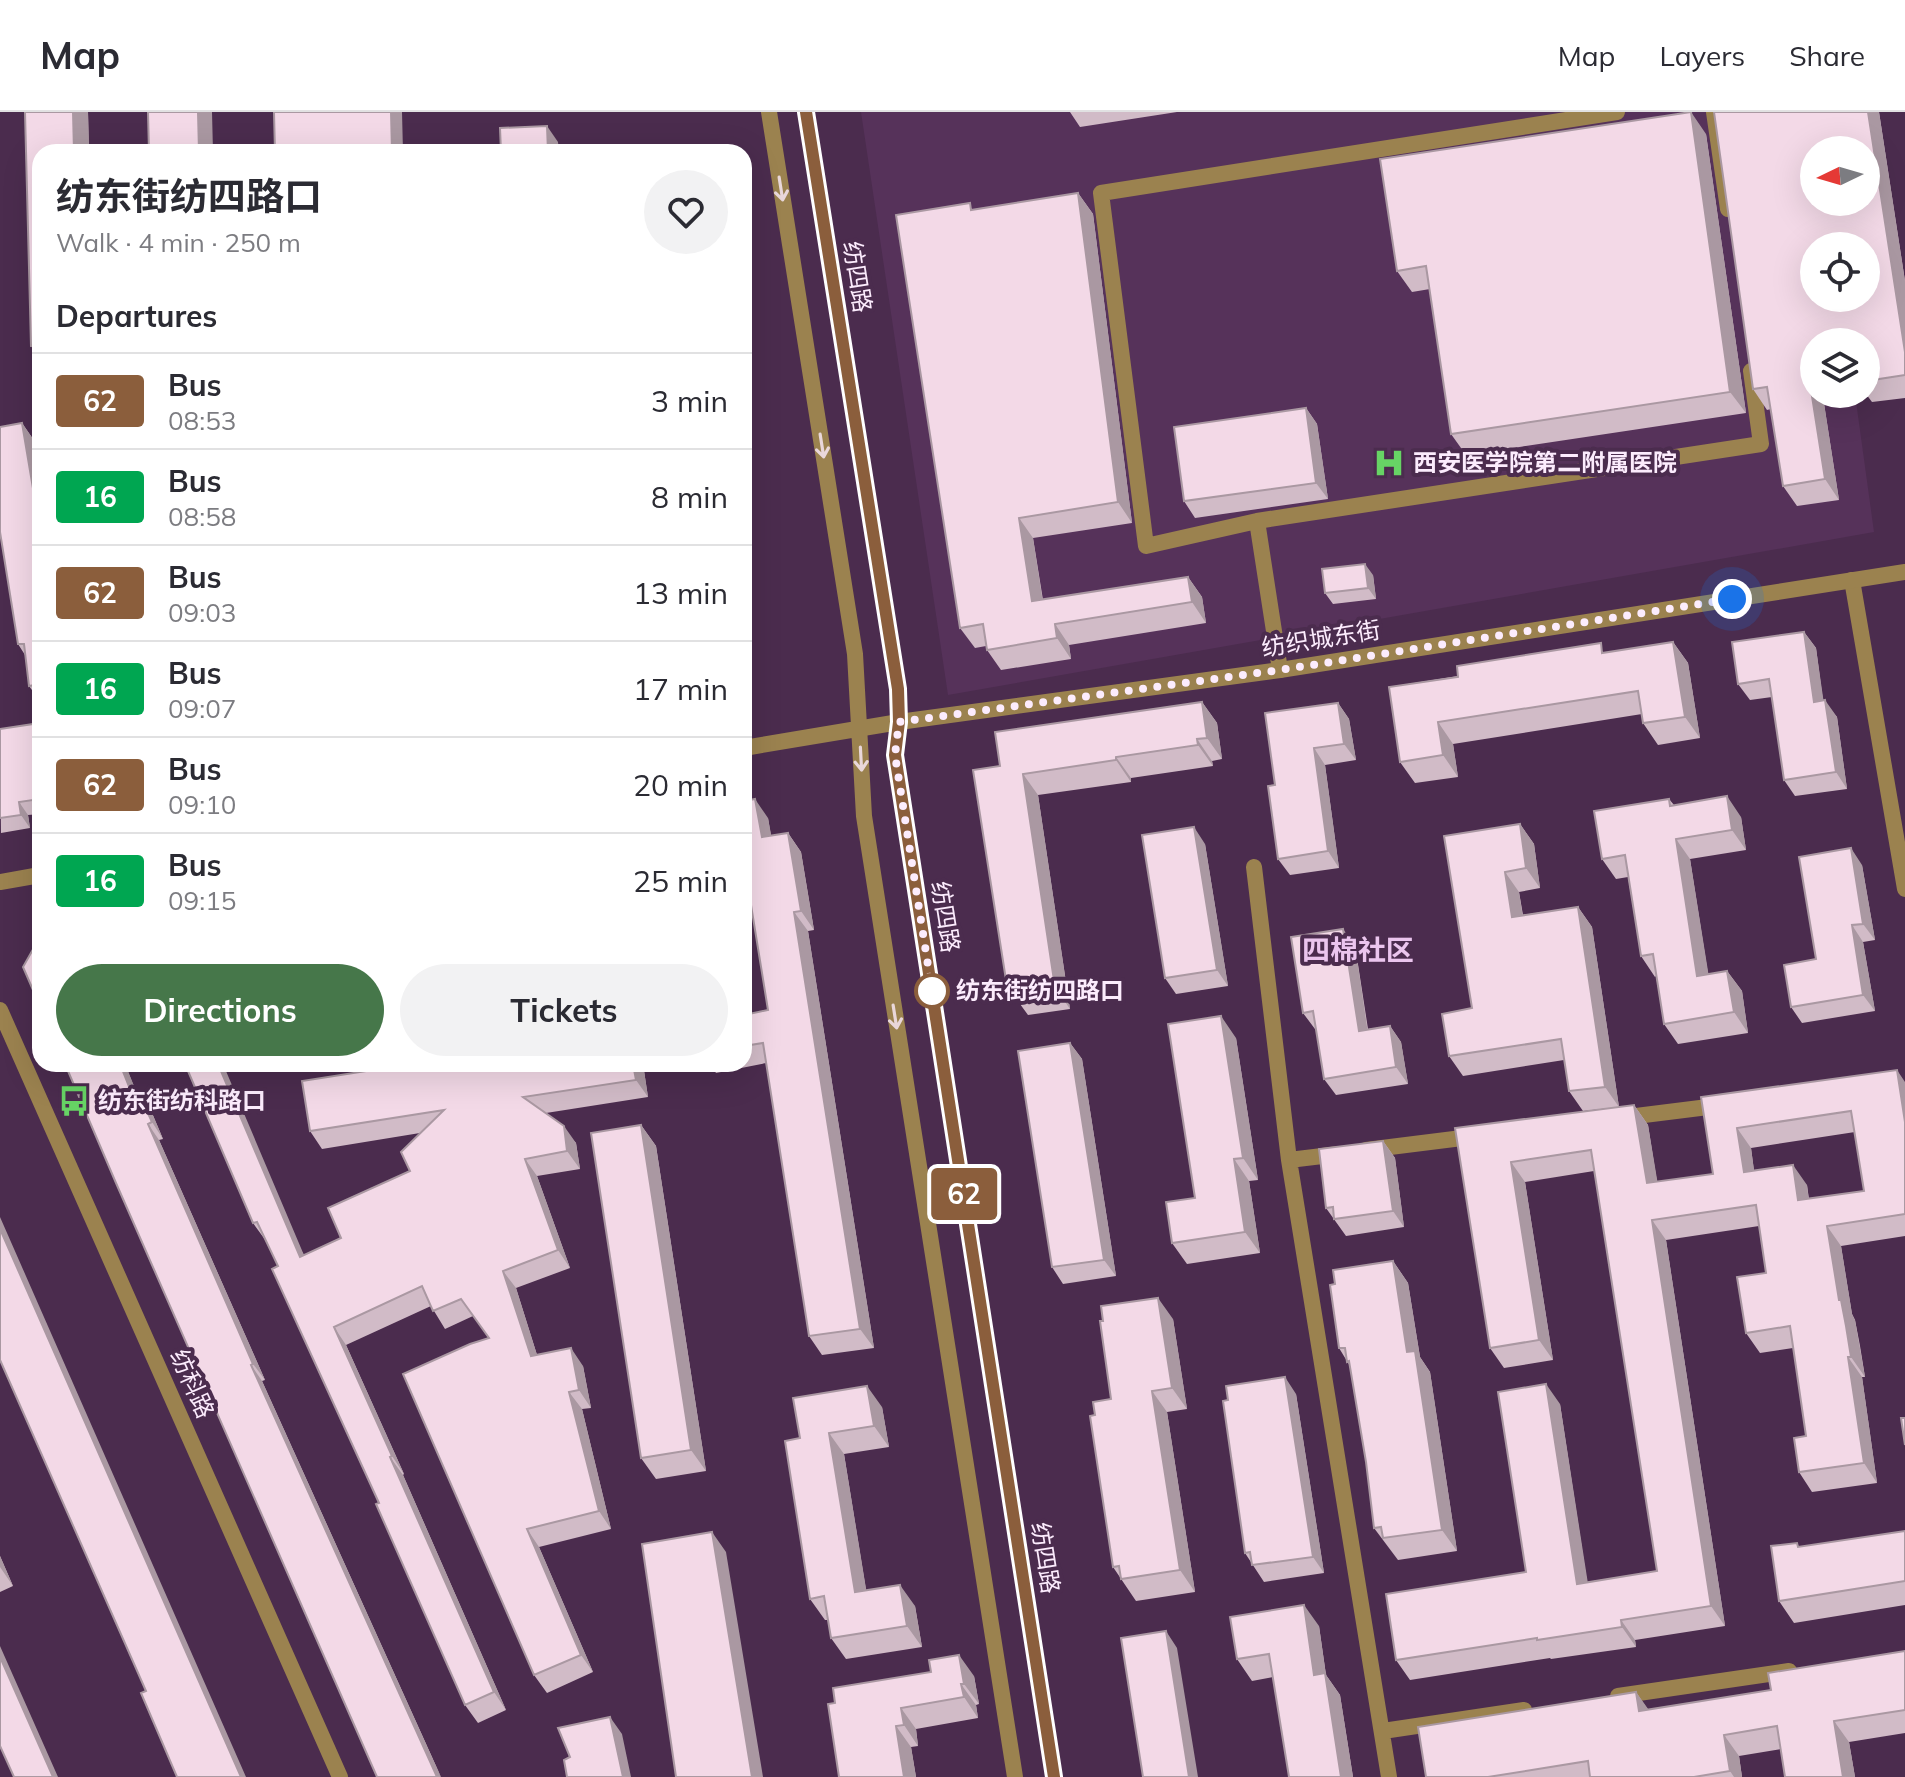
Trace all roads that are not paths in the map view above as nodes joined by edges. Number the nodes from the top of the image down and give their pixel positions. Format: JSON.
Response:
{"nodes":[{"id":1,"x":769,"y":112,"type":"edge"},
{"id":2,"x":806,"y":112,"type":"edge"},
{"id":3,"x":1617,"y":112,"type":"edge"},
{"id":4,"x":1714,"y":112,"type":"edge"},
{"id":5,"x":1729,"y":223,"type":"edge"},
{"id":6,"x":1747,"y":349,"type":"edge"},
{"id":7,"x":1257,"y":521,"type":"junction"},
{"id":8,"x":1905,"y":572,"type":"edge"},
{"id":9,"x":1852,"y":580,"type":"junction"},
{"id":10,"x":1280,"y":670,"type":"junction"},
{"id":11,"x":899,"y":722,"type":"junction"},
{"id":12,"x":859,"y":729,"type":"junction"},
{"id":13,"x":752,"y":747,"type":"edge"},
{"id":14,"x":1254,"y":867,"type":"dead end"},
{"id":15,"x":32,"y":876,"type":"edge"},
{"id":16,"x":0,"y":882,"type":"edge"},
{"id":17,"x":1905,"y":889,"type":"edge"},
{"id":18,"x":0,"y":1010,"type":"edge"},
{"id":19,"x":1747,"y":1102,"type":"edge"},
{"id":20,"x":1605,"y":1120,"type":"edge"},
{"id":21,"x":1495,"y":1134,"type":"edge"},
{"id":22,"x":1289,"y":1160,"type":"junction"},
{"id":23,"x":1810,"y":1668,"type":"edge"},
{"id":24,"x":1604,"y":1698,"type":"edge"},
{"id":25,"x":1541,"y":1707,"type":"edge"},
{"id":26,"x":1383,"y":1731,"type":"junction"},
{"id":27,"x":340,"y":1777,"type":"edge"},
{"id":28,"x":1015,"y":1777,"type":"edge"},
{"id":29,"x":1054,"y":1777,"type":"edge"},
{"id":30,"x":1389,"y":1777,"type":"edge"}],
"edges":[{"from":1,"to":12,"type":"street","one_way":true},
{"from":2,"to":11,"type":"street","name":"纺四路"},
{"from":3,"to":7,"type":"street"},
{"from":4,"to":5,"type":"street"},
{"from":6,"to":7,"type":"street"},
{"from":7,"to":10,"type":"street"},
{"from":8,"to":9,"type":"street","name":"纺织城东街"},
{"from":9,"to":10,"type":"street","name":"纺织城东街"},
{"from":9,"to":17,"type":"street"},
{"from":10,"to":11,"type":"street","name":"纺织城东街"},
{"from":11,"to":12,"type":"street","name":"纺织城东街"},
{"from":11,"to":29,"type":"street","name":"纺四路"},
{"from":12,"to":13,"type":"street","name":"纺织城东街"},
{"from":12,"to":28,"type":"street","one_way":true},
{"from":14,"to":22,"type":"street"},
{"from":15,"to":16,"type":"street"},
{"from":18,"to":27,"type":"street","name":"纺科路"},
{"from":19,"to":20,"type":"street"},
{"from":21,"to":22,"type":"street"},
{"from":22,"to":26,"type":"street"},
{"from":23,"to":24,"type":"street"},
{"from":25,"to":26,"type":"street"},
{"from":26,"to":30,"type":"street"}]}
